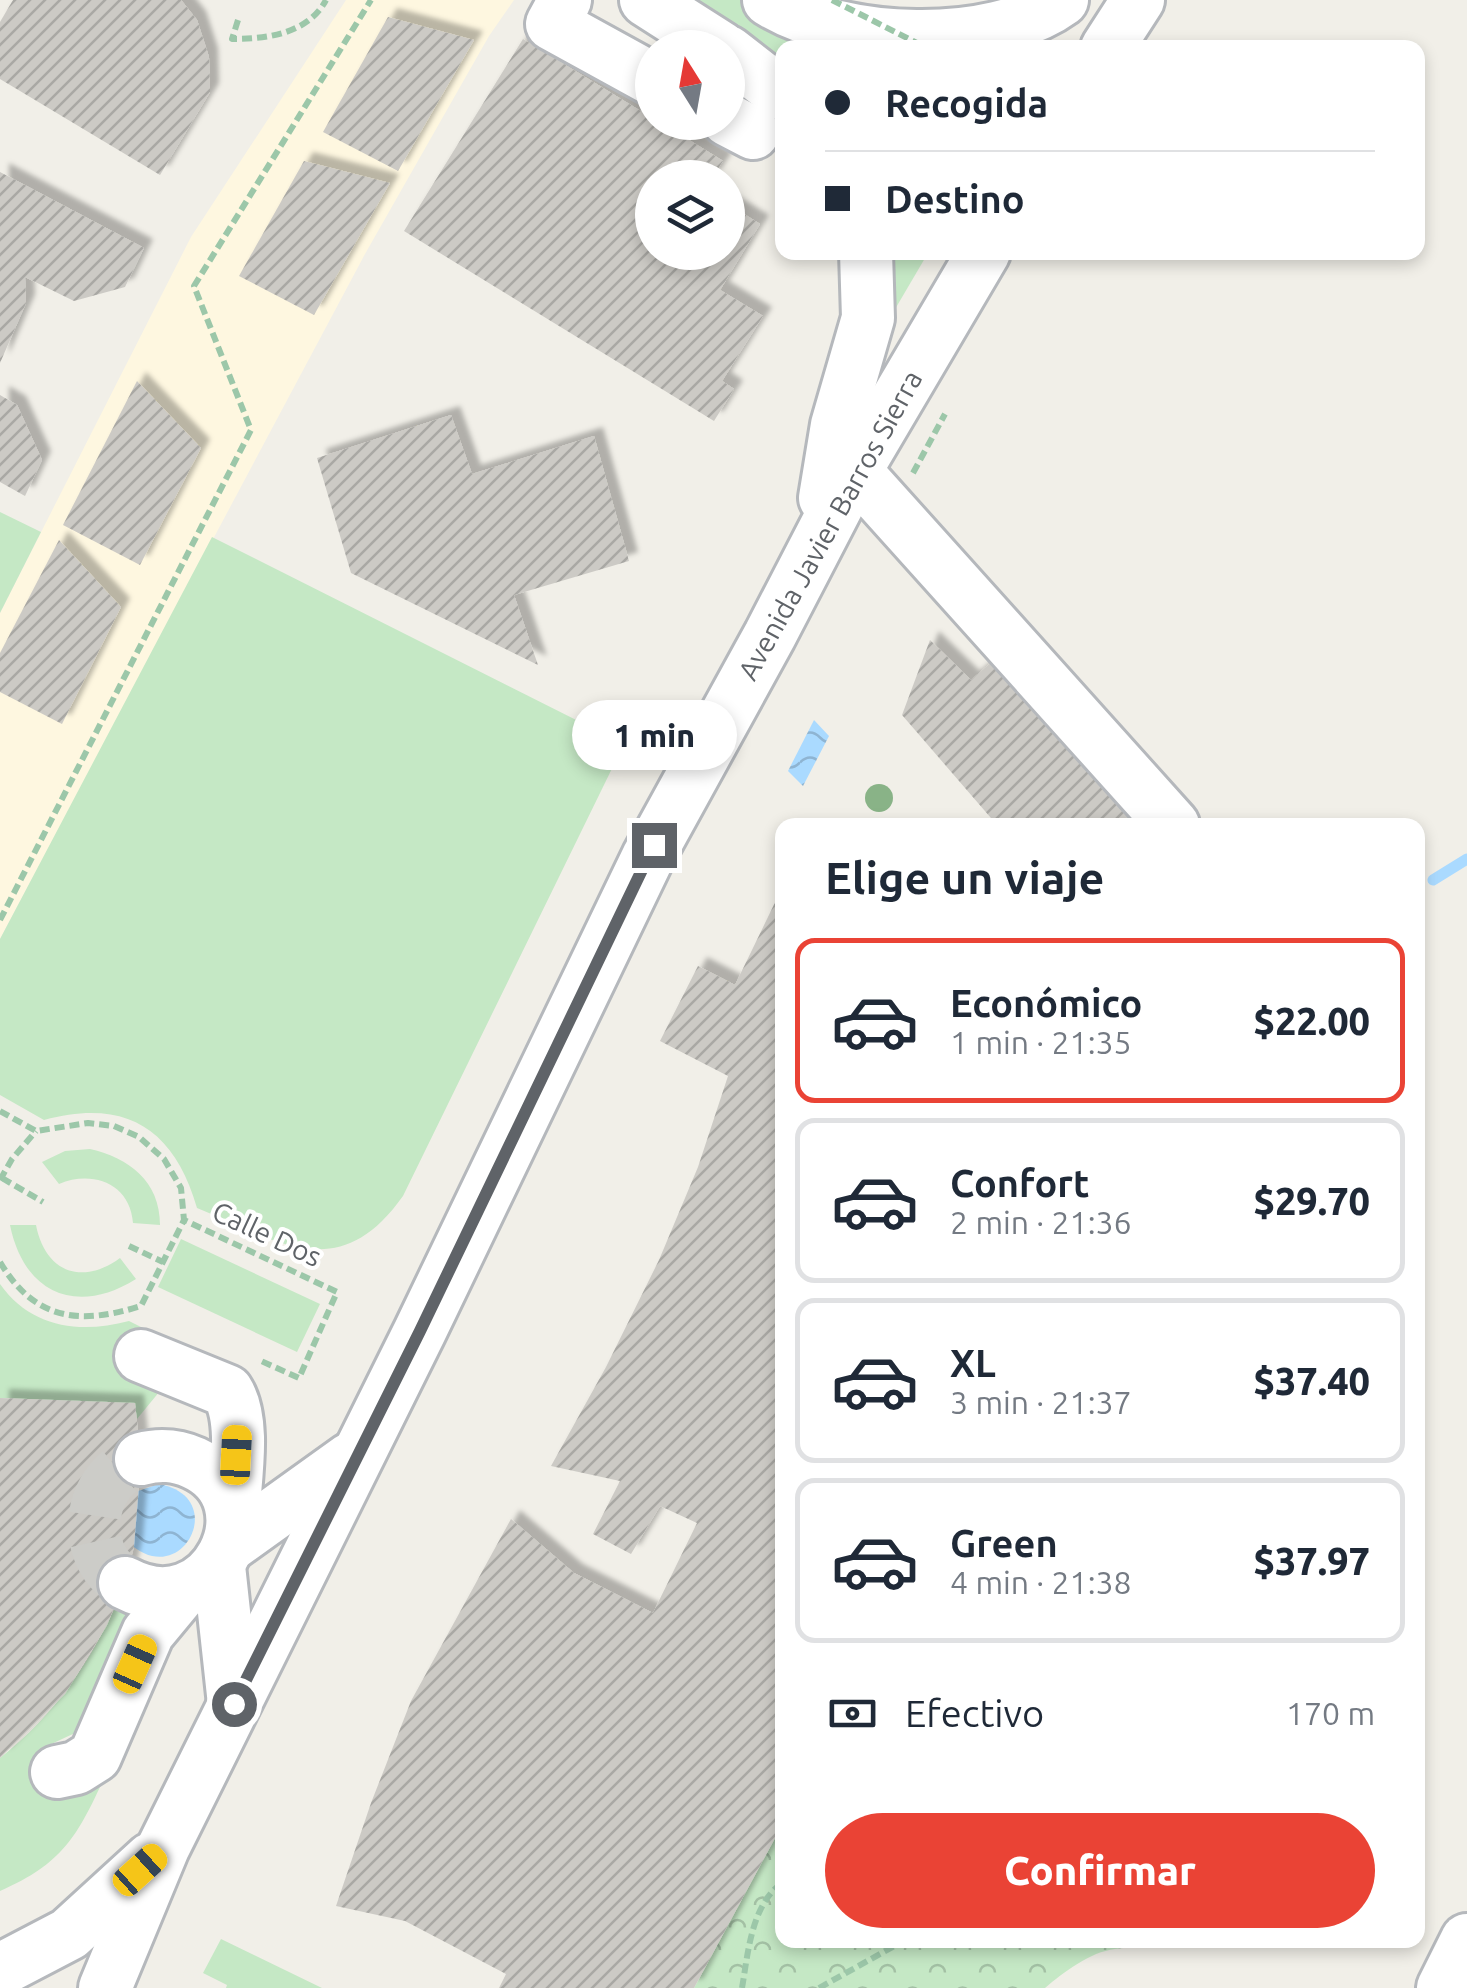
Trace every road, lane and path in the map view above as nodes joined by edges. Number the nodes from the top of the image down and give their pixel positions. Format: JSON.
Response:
{"nodes":[{"id":1,"x":326,"y":0,"type":"edge"},
{"id":2,"x":371,"y":0,"type":"edge"},
{"id":3,"x":565,"y":0,"type":"edge"},
{"id":4,"x":646,"y":0,"type":"edge"},
{"id":5,"x":770,"y":0,"type":"edge"},
{"id":6,"x":832,"y":0,"type":"edge"},
{"id":7,"x":1062,"y":0,"type":"edge"},
{"id":8,"x":1138,"y":0,"type":"edge"},
{"id":9,"x":238,"y":20,"type":"dead end"},
{"id":10,"x":693,"y":30,"type":"edge"},
{"id":11,"x":894,"y":40,"type":"edge"},
{"id":12,"x":906,"y":40,"type":"edge"},
{"id":13,"x":933,"y":40,"type":"edge"},
{"id":14,"x":1111,"y":40,"type":"edge"},
{"id":15,"x":635,"y":70,"type":"edge"},
{"id":16,"x":866,"y":260,"type":"edge"},
{"id":17,"x":979,"y":260,"type":"edge"},
{"id":18,"x":855,"y":472,"type":"junction"},
{"id":19,"x":818,"y":539,"type":"junction"},
{"id":20,"x":1167,"y":818,"type":"edge"},
{"id":21,"x":0,"y":920,"type":"edge"},
{"id":22,"x":0,"y":1111,"type":"edge"},
{"id":23,"x":36,"y":1131,"type":"junction"},
{"id":24,"x":1,"y":1179,"type":"edge"},
{"id":25,"x":43,"y":1202,"type":"dead end"},
{"id":26,"x":184,"y":1220,"type":"junction"},
{"id":27,"x":129,"y":1246,"type":"dead end"},
{"id":28,"x":0,"y":1262,"type":"edge"},
{"id":29,"x":163,"y":1262,"type":"junction"},
{"id":30,"x":141,"y":1356,"type":"dead end"},
{"id":31,"x":299,"y":1378,"type":"dead end"},
{"id":32,"x":356,"y":1454,"type":"junction"},
{"id":33,"x":141,"y":1459,"type":"tunnel mouth"},
{"id":34,"x":215,"y":1556,"type":"junction"},
{"id":35,"x":124,"y":1583,"type":"dead end"},
{"id":36,"x":234,"y":1704,"type":"junction"},
{"id":37,"x":58,"y":1772,"type":"dead end"},
{"id":38,"x":164,"y":1848,"type":"junction"},
{"id":39,"x":775,"y":1888,"type":"edge"},
{"id":40,"x":1467,"y":1940,"type":"edge"},
{"id":41,"x":891,"y":1948,"type":"edge"},
{"id":42,"x":0,"y":1970,"type":"edge"},
{"id":43,"x":105,"y":1988,"type":"edge"},
{"id":44,"x":742,"y":1988,"type":"edge"},
{"id":45,"x":819,"y":1988,"type":"edge"},
{"id":46,"x":1443,"y":1988,"type":"edge"}],
"edges":[{"from":1,"to":9,"type":"path"},
{"from":2,"to":21,"type":"path"},
{"from":3,"to":15,"type":"street"},
{"from":4,"to":10,"type":"street"},
{"from":5,"to":11,"type":"street"},
{"from":6,"to":12,"type":"path","bridge":true},
{"from":7,"to":13,"type":"street"},
{"from":8,"to":14,"type":"street"},
{"from":16,"to":19,"type":"street"},
{"from":17,"to":18,"type":"street","name":"Avenida Javier Barros Sierra"},
{"from":18,"to":19,"type":"street","name":"Avenida Javier Barros Sierra"},
{"from":18,"to":20,"type":"street"},
{"from":19,"to":32,"type":"street","name":"Avenida Javier Barros Sierra"},
{"from":22,"to":23,"type":"path"},
{"from":23,"to":24,"type":"path"},
{"from":23,"to":26,"type":"path","name":"Calle Dos"},
{"from":24,"to":25,"type":"path"},
{"from":26,"to":29,"type":"path"},
{"from":26,"to":31,"type":"path","name":"Calle Dos"},
{"from":27,"to":29,"type":"path"},
{"from":28,"to":29,"type":"path"},
{"from":30,"to":34,"type":"street"},
{"from":32,"to":34,"type":"street"},
{"from":32,"to":36,"type":"street","name":"Avenida Javier Barros Sierra"},
{"from":33,"to":34,"type":"street"},
{"from":34,"to":35,"type":"street"},
{"from":34,"to":36,"type":"street"},
{"from":34,"to":37,"type":"street"},
{"from":36,"to":38,"type":"street","name":"Avenida Javier Barros Sierra"},
{"from":38,"to":42,"type":"street"},
{"from":38,"to":43,"type":"street","name":"Avenida Javier Barros Sierra"},
{"from":39,"to":44,"type":"path"},
{"from":40,"to":46,"type":"street"},
{"from":41,"to":45,"type":"path"}]}
